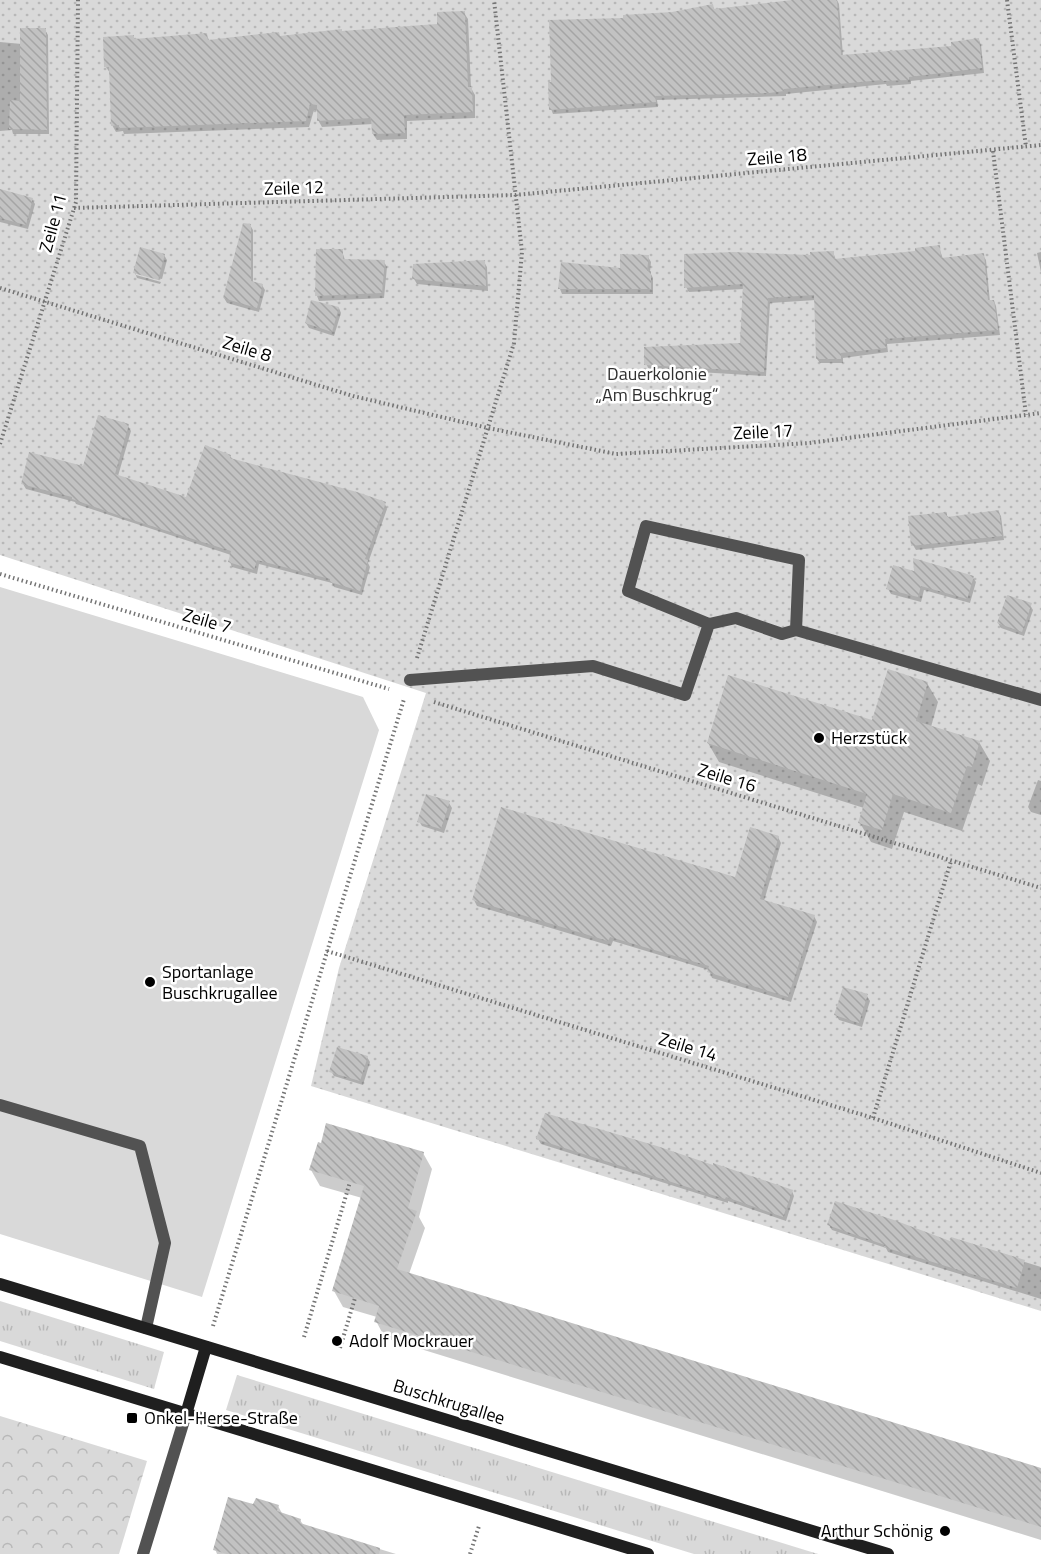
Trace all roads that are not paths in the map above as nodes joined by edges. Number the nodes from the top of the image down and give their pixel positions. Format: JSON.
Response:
{"nodes":[{"id":1,"x":709,"y":624,"type":"junction"},
{"id":2,"x":796,"y":630,"type":"junction"},
{"id":3,"x":410,"y":680,"type":"road end"},
{"id":4,"x":1041,"y":700,"type":"edge"},
{"id":5,"x":0,"y":1104,"type":"edge"},
{"id":6,"x":0,"y":1284,"type":"edge"},
{"id":7,"x":146,"y":1328,"type":"junction"},
{"id":8,"x":206,"y":1347,"type":"junction"},
{"id":9,"x":0,"y":1358,"type":"edge"},
{"id":10,"x":186,"y":1414,"type":"junction"},
{"id":11,"x":143,"y":1554,"type":"edge"},
{"id":12,"x":648,"y":1554,"type":"edge"},
{"id":13,"x":888,"y":1554,"type":"edge"}],
"edges":[{"from":1,"to":2,"type":"street"},
{"from":1,"to":2,"type":"street"},
{"from":1,"to":3,"type":"street"},
{"from":2,"to":4,"type":"street"},
{"from":5,"to":7,"type":"street"},
{"from":6,"to":7,"type":"main road","name":"Buschkrugallee"},
{"from":7,"to":8,"type":"main road","name":"Buschkrugallee"},
{"from":8,"to":10,"type":"main road"},
{"from":8,"to":13,"type":"main road","name":"Buschkrugallee"},
{"from":9,"to":10,"type":"main road"},
{"from":10,"to":11,"type":"street"},
{"from":10,"to":12,"type":"main road"}]}
